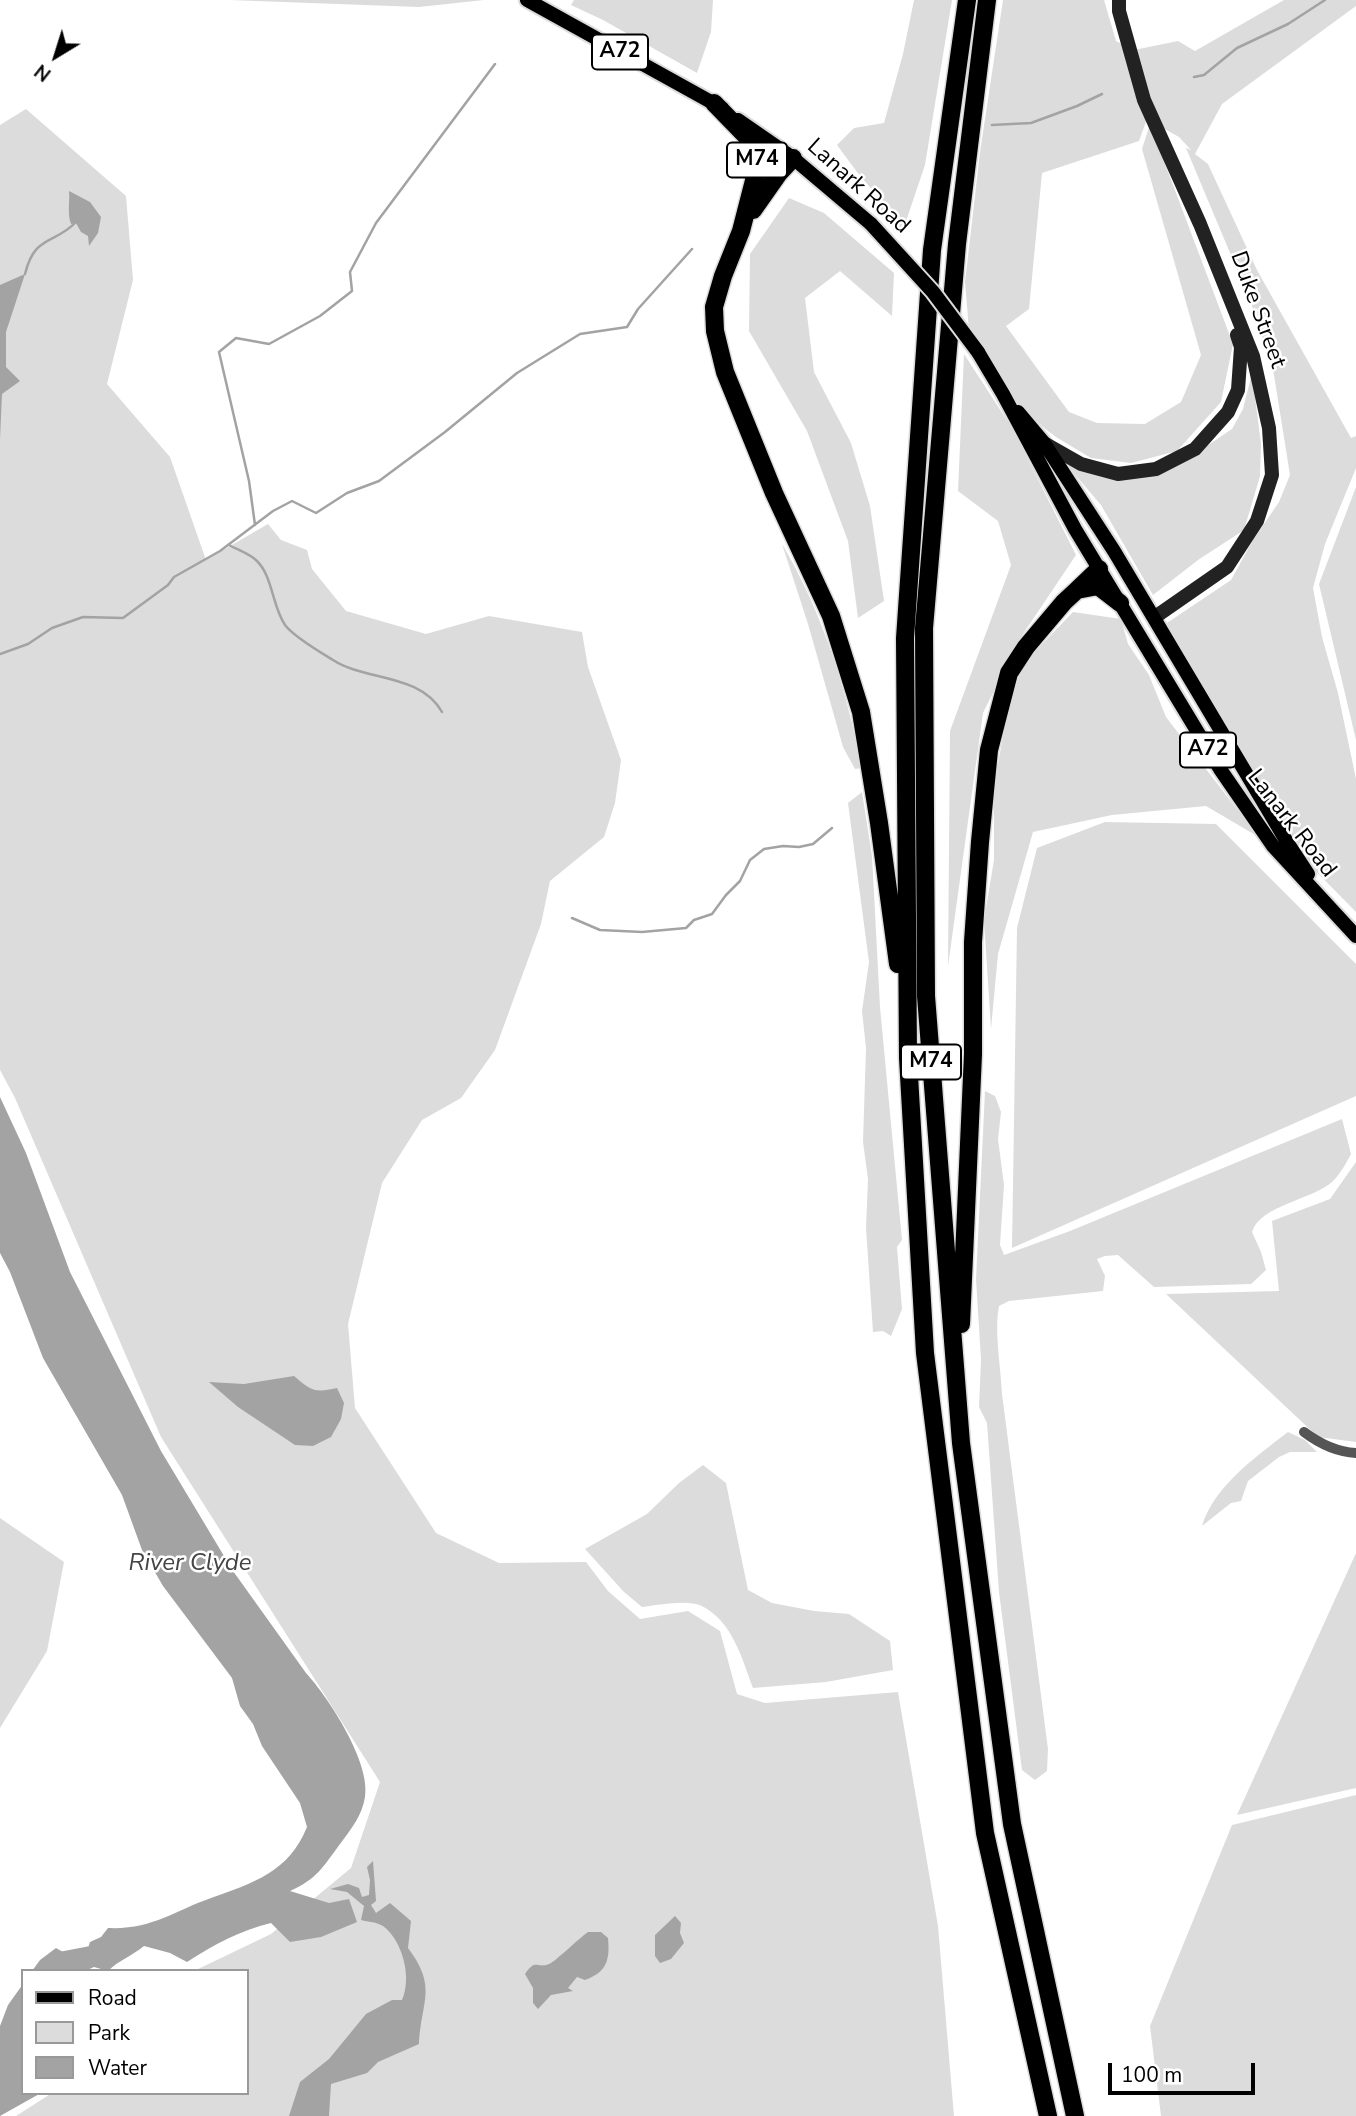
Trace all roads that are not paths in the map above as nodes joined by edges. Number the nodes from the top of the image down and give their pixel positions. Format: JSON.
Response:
{"nodes":[{"id":1,"x":527,"y":0,"type":"edge"},
{"id":2,"x":967,"y":0,"type":"edge"},
{"id":3,"x":987,"y":0,"type":"edge"},
{"id":4,"x":1119,"y":0,"type":"edge"},
{"id":5,"x":714,"y":103,"type":"junction"},
{"id":6,"x":793,"y":158,"type":"junction"},
{"id":7,"x":1200,"y":224,"type":"junction"},
{"id":8,"x":741,"y":231,"type":"junction"},
{"id":9,"x":1003,"y":394,"type":"junction"},
{"id":10,"x":1044,"y":443,"type":"junction"},
{"id":11,"x":1056,"y":461,"type":"junction"},
{"id":12,"x":1099,"y":569,"type":"junction"},
{"id":13,"x":1077,"y":590,"type":"junction"},
{"id":14,"x":1125,"y":611,"type":"junction"},
{"id":15,"x":1155,"y":617,"type":"junction"},
{"id":16,"x":1336,"y":916,"type":"junction"},
{"id":17,"x":1356,"y":936,"type":"edge"},
{"id":18,"x":908,"y":1037,"type":"junction"},
{"id":19,"x":957,"y":1403,"type":"junction"},
{"id":20,"x":1304,"y":1432,"type":"dead end"},
{"id":21,"x":1356,"y":1453,"type":"edge"},
{"id":22,"x":1048,"y":2116,"type":"edge"},
{"id":23,"x":1075,"y":2116,"type":"edge"}],
"edges":[{"from":1,"to":5,"type":"main road","name":"Lanark Road","number":"A72"},
{"from":2,"to":18,"type":"highway","number":"M74"},
{"from":3,"to":19,"type":"highway","number":"M74"},
{"from":4,"to":7,"type":"street","name":"Duke Street"},
{"from":5,"to":6,"type":"main road","name":"Lanark Road","number":"A72"},
{"from":5,"to":8,"type":"highway","number":"M74"},
{"from":6,"to":8,"type":"highway","number":"M74"},
{"from":6,"to":9,"type":"main road","name":"Lanark Road","number":"A72","bridge":true},
{"from":7,"to":10,"type":"street","name":"Duke Street"},
{"from":7,"to":15,"type":"street","name":"Duke Street"},
{"from":8,"to":18,"type":"highway","number":"M74"},
{"from":9,"to":10,"type":"main road","name":"Lanark Road","number":"A72"},
{"from":9,"to":12,"type":"main road","name":"Lanark Road","number":"A72"},
{"from":10,"to":11,"type":"main road","name":"Lanark Road","number":"A72"},
{"from":11,"to":12,"type":"main road","number":"A72"},
{"from":11,"to":15,"type":"main road","name":"Lanark Road","number":"A72"},
{"from":12,"to":13,"type":"highway","number":"M74"},
{"from":12,"to":14,"type":"main road","name":"Lanark Road","number":"A72"},
{"from":13,"to":14,"type":"highway"},
{"from":13,"to":19,"type":"highway","number":"M74"},
{"from":14,"to":15,"type":"main road"},
{"from":14,"to":16,"type":"main road","name":"Lanark Road","number":"A72"},
{"from":15,"to":16,"type":"main road","name":"Lanark Road","number":"A72"},
{"from":16,"to":17,"type":"main road","name":"Lanark Road","number":"A72"},
{"from":18,"to":22,"type":"highway","number":"M74"},
{"from":19,"to":23,"type":"highway","number":"M74"},
{"from":20,"to":21,"type":"street"}]}
